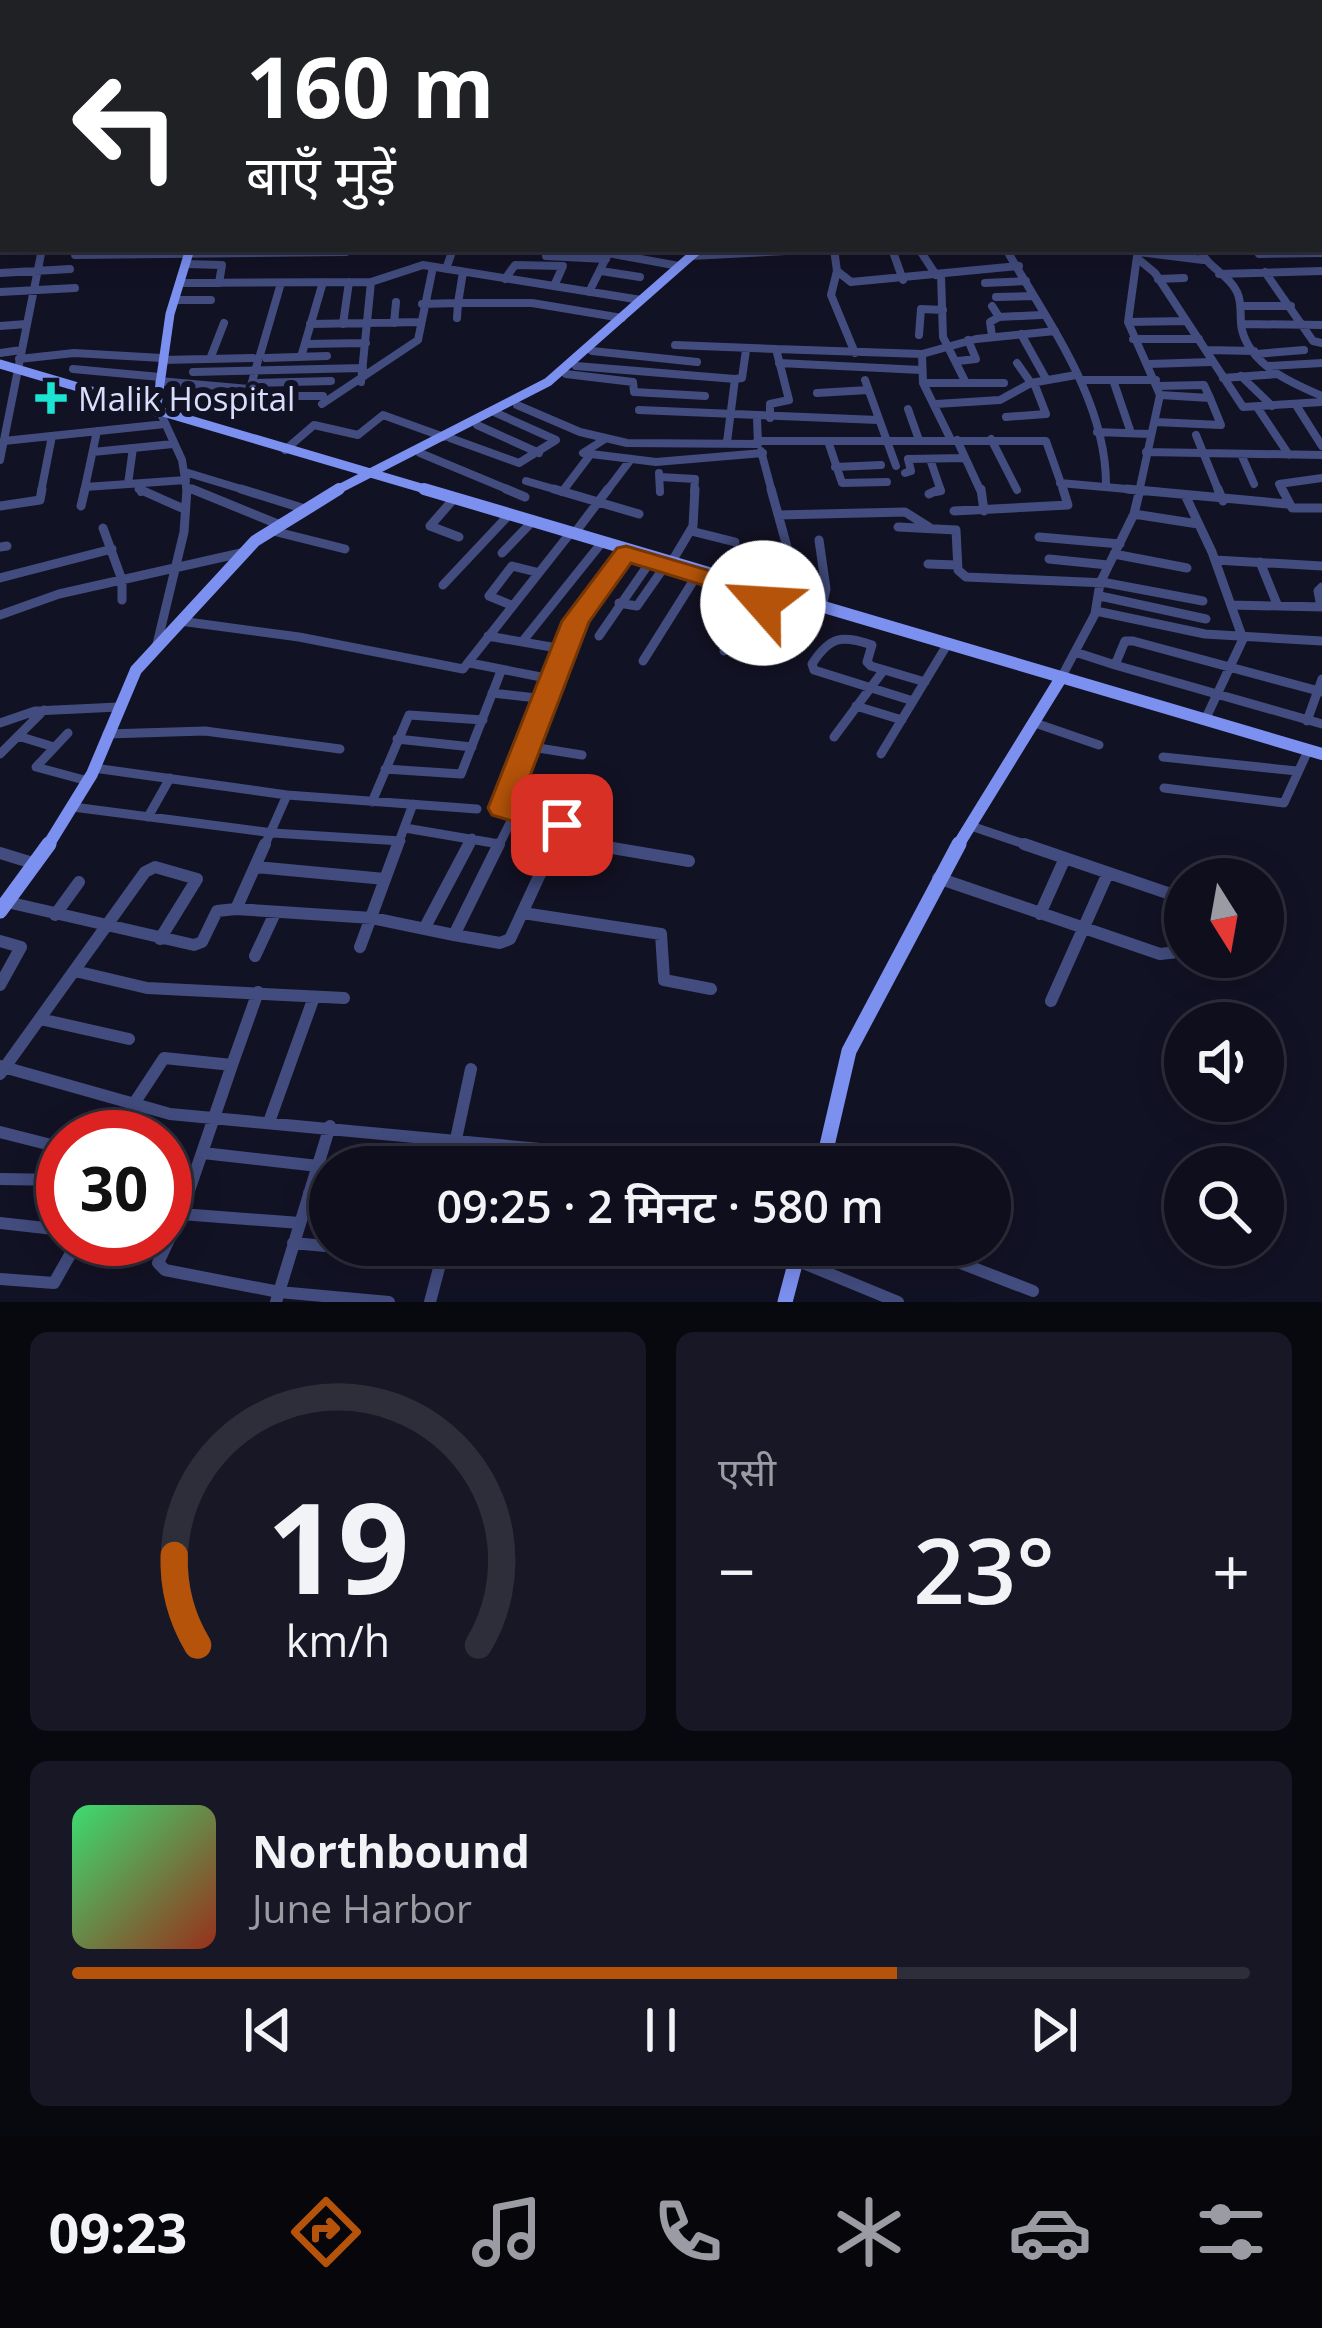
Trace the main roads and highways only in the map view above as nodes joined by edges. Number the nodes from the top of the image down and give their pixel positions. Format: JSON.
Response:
{"nodes":[{"id":1,"x":695,"y":252,"type":"edge"},
{"id":2,"x":189,"y":255,"type":"edge"},
{"id":3,"x":620,"y":319,"type":"junction"},
{"id":4,"x":0,"y":366,"type":"edge"},
{"id":5,"x":496,"y":413,"type":"junction"},
{"id":6,"x":160,"y":417,"type":"junction"},
{"id":7,"x":447,"y":437,"type":"junction"},
{"id":8,"x":371,"y":476,"type":"junction"},
{"id":9,"x":278,"y":528,"type":"junction"},
{"id":10,"x":571,"y":535,"type":"junction"},
{"id":11,"x":668,"y":564,"type":"junction"},
{"id":12,"x":738,"y":585,"type":"junction"},
{"id":13,"x":794,"y":601,"type":"junction"},
{"id":14,"x":945,"y":646,"type":"junction"},
{"id":15,"x":1060,"y":681,"type":"junction"},
{"id":16,"x":1322,"y":757,"type":"edge"},
{"id":17,"x":2,"y":904,"type":"edge"},
{"id":18,"x":827,"y":1146,"type":"edge"},
{"id":19,"x":794,"y":1266,"type":"edge"},
{"id":20,"x":784,"y":1302,"type":"edge"}],
"edges":[{"from":1,"to":3,"type":"main road"},
{"from":2,"to":6,"type":"main road"},
{"from":3,"to":5,"type":"main road"},
{"from":3,"to":5,"type":"main road"},
{"from":4,"to":6,"type":"main road"},
{"from":5,"to":7,"type":"main road"},
{"from":5,"to":7,"type":"main road"},
{"from":6,"to":8,"type":"main road"},
{"from":7,"to":8,"type":"main road"},
{"from":7,"to":8,"type":"main road"},
{"from":8,"to":9,"type":"main road"},
{"from":8,"to":9,"type":"main road"},
{"from":8,"to":10,"type":"main road"},
{"from":8,"to":10,"type":"main road"},
{"from":9,"to":17,"type":"main road"},
{"from":10,"to":11,"type":"main road"},
{"from":10,"to":11,"type":"main road"},
{"from":11,"to":12,"type":"main road"},
{"from":11,"to":12,"type":"main road"},
{"from":12,"to":13,"type":"main road"},
{"from":12,"to":13,"type":"main road"},
{"from":13,"to":14,"type":"main road"},
{"from":13,"to":14,"type":"main road"},
{"from":14,"to":15,"type":"main road"},
{"from":15,"to":16,"type":"main road"},
{"from":15,"to":16,"type":"main road"},
{"from":15,"to":18,"type":"main road"},
{"from":19,"to":20,"type":"main road"}]}
